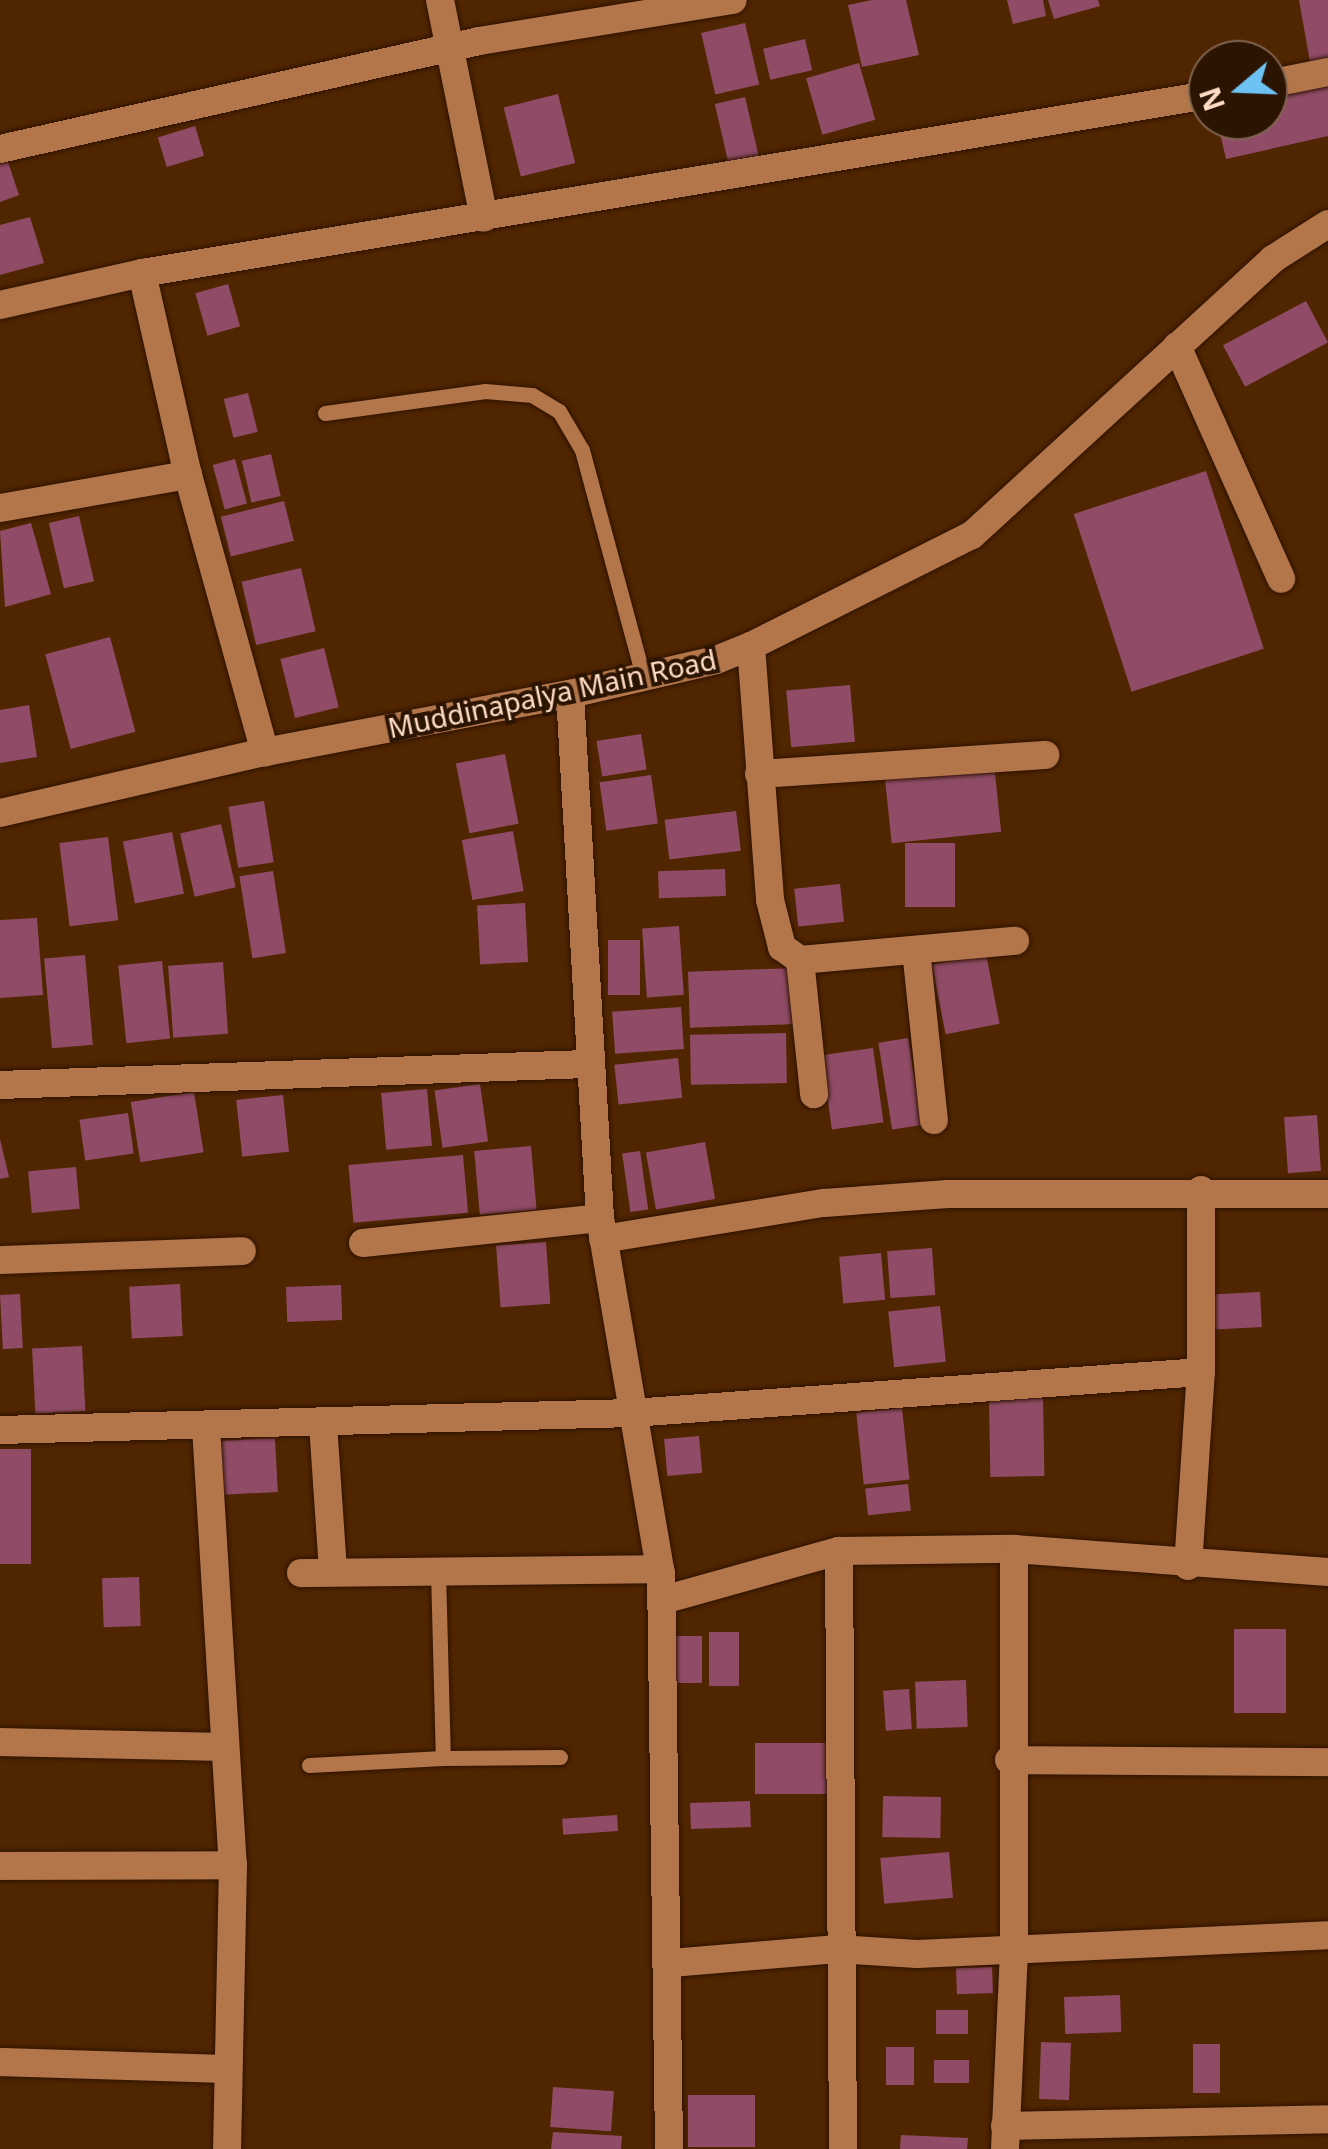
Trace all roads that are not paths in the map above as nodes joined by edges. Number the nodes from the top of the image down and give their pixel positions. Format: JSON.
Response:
{"nodes":[{"id":1,"x":440,"y":0,"type":"edge"},
{"id":2,"x":734,"y":0,"type":"edge"},
{"id":3,"x":452,"y":47,"type":"junction"},
{"id":4,"x":1328,"y":72,"type":"edge"},
{"id":5,"x":1288,"y":80,"type":"edge"},
{"id":6,"x":1188,"y":98,"type":"edge"},
{"id":7,"x":0,"y":150,"type":"edge"},
{"id":8,"x":484,"y":218,"type":"junction"},
{"id":9,"x":1328,"y":224,"type":"edge"},
{"id":10,"x":142,"y":274,"type":"junction"},
{"id":11,"x":0,"y":305,"type":"edge"},
{"id":12,"x":1178,"y":346,"type":"junction"},
{"id":13,"x":325,"y":413,"type":"dead end"},
{"id":14,"x":188,"y":475,"type":"junction"},
{"id":15,"x":0,"y":508,"type":"edge"},
{"id":16,"x":1280,"y":579,"type":"dead end"},
{"id":17,"x":751,"y":646,"type":"junction"},
{"id":18,"x":643,"y":676,"type":"junction"},
{"id":19,"x":570,"y":694,"type":"junction"},
{"id":20,"x":265,"y":752,"type":"junction"},
{"id":21,"x":1045,"y":755,"type":"dead end"},
{"id":22,"x":759,"y":774,"type":"junction"},
{"id":23,"x":0,"y":813,"type":"edge"},
{"id":24,"x":1015,"y":941,"type":"dead end"},
{"id":25,"x":916,"y":950,"type":"junction"},
{"id":26,"x":800,"y":960,"type":"junction"},
{"id":27,"x":588,"y":1064,"type":"junction"},
{"id":28,"x":0,"y":1085,"type":"edge"},
{"id":29,"x":814,"y":1094,"type":"dead end"},
{"id":30,"x":934,"y":1120,"type":"dead end"},
{"id":31,"x":1201,"y":1190,"type":"junction"},
{"id":32,"x":1328,"y":1194,"type":"edge"},
{"id":33,"x":602,"y":1228,"type":"junction"},
{"id":34,"x":363,"y":1244,"type":"dead end"},
{"id":35,"x":242,"y":1251,"type":"dead end"},
{"id":36,"x":0,"y":1260,"type":"edge"},
{"id":37,"x":1201,"y":1372,"type":"junction"},
{"id":38,"x":632,"y":1413,"type":"junction"},
{"id":39,"x":323,"y":1424,"type":"junction"},
{"id":40,"x":206,"y":1428,"type":"junction"},
{"id":41,"x":0,"y":1430,"type":"edge"},
{"id":42,"x":1014,"y":1549,"type":"junction"},
{"id":43,"x":838,"y":1550,"type":"junction"},
{"id":44,"x":1188,"y":1566,"type":"junction"},
{"id":45,"x":660,"y":1568,"type":"junction"},
{"id":46,"x":438,"y":1571,"type":"junction"},
{"id":47,"x":301,"y":1572,"type":"dead end"},
{"id":48,"x":332,"y":1572,"type":"junction"},
{"id":49,"x":1328,"y":1572,"type":"edge"},
{"id":50,"x":663,"y":1600,"type":"junction"},
{"id":51,"x":0,"y":1742,"type":"edge"},
{"id":52,"x":221,"y":1747,"type":"junction"},
{"id":53,"x":560,"y":1757,"type":"dead end"},
{"id":54,"x":443,"y":1758,"type":"junction"},
{"id":55,"x":1009,"y":1760,"type":"junction"},
{"id":56,"x":1328,"y":1762,"type":"edge"},
{"id":57,"x":309,"y":1765,"type":"dead end"},
{"id":58,"x":233,"y":1865,"type":"junction"},
{"id":59,"x":0,"y":1866,"type":"edge"},
{"id":60,"x":1328,"y":1935,"type":"edge"},
{"id":61,"x":838,"y":1949,"type":"junction"},
{"id":62,"x":1014,"y":1950,"type":"junction"},
{"id":63,"x":672,"y":1964,"type":"junction"},
{"id":64,"x":0,"y":2062,"type":"edge"},
{"id":65,"x":228,"y":2069,"type":"junction"},
{"id":66,"x":1328,"y":2119,"type":"edge"},
{"id":67,"x":1005,"y":2138,"type":"edge"},
{"id":68,"x":227,"y":2149,"type":"edge"},
{"id":69,"x":669,"y":2149,"type":"edge"},
{"id":70,"x":843,"y":2149,"type":"edge"}],
"edges":[{"from":1,"to":3,"type":"street"},
{"from":2,"to":3,"type":"street"},
{"from":3,"to":7,"type":"street"},
{"from":3,"to":8,"type":"street"},
{"from":4,"to":5,"type":"street"},
{"from":6,"to":8,"type":"street"},
{"from":8,"to":10,"type":"street"},
{"from":9,"to":12,"type":"street","name":"Muddinapalya Main Road"},
{"from":10,"to":11,"type":"street"},
{"from":10,"to":14,"type":"street"},
{"from":12,"to":16,"type":"street"},
{"from":12,"to":17,"type":"street","name":"Muddinapalya Main Road"},
{"from":13,"to":18,"type":"lane"},
{"from":14,"to":15,"type":"street"},
{"from":14,"to":20,"type":"street"},
{"from":17,"to":18,"type":"street","name":"Muddinapalya Main Road"},
{"from":17,"to":22,"type":"street"},
{"from":18,"to":19,"type":"street","name":"Muddinapalya Main Road"},
{"from":19,"to":20,"type":"street","name":"Muddinapalya Main Road"},
{"from":19,"to":27,"type":"street"},
{"from":20,"to":23,"type":"street","name":"Muddinapalya Main Road"},
{"from":21,"to":22,"type":"street"},
{"from":22,"to":26,"type":"street"},
{"from":24,"to":25,"type":"street"},
{"from":25,"to":26,"type":"street"},
{"from":25,"to":30,"type":"street"},
{"from":26,"to":29,"type":"street"},
{"from":27,"to":28,"type":"street"},
{"from":27,"to":33,"type":"street"},
{"from":31,"to":32,"type":"street"},
{"from":31,"to":33,"type":"street"},
{"from":31,"to":37,"type":"street"},
{"from":33,"to":34,"type":"street"},
{"from":33,"to":38,"type":"street"},
{"from":35,"to":36,"type":"street"},
{"from":37,"to":38,"type":"street"},
{"from":37,"to":44,"type":"street"},
{"from":38,"to":39,"type":"street"},
{"from":38,"to":45,"type":"street"},
{"from":39,"to":40,"type":"street"},
{"from":39,"to":48,"type":"street"},
{"from":40,"to":41,"type":"street"},
{"from":40,"to":52,"type":"street"},
{"from":42,"to":43,"type":"street"},
{"from":42,"to":44,"type":"street"},
{"from":42,"to":55,"type":"street"},
{"from":43,"to":50,"type":"street"},
{"from":43,"to":61,"type":"street"},
{"from":44,"to":49,"type":"street"},
{"from":45,"to":46,"type":"street"},
{"from":45,"to":50,"type":"street"},
{"from":46,"to":48,"type":"street"},
{"from":46,"to":54,"type":"lane"},
{"from":47,"to":48,"type":"street"},
{"from":50,"to":63,"type":"street"},
{"from":51,"to":52,"type":"street"},
{"from":52,"to":58,"type":"street"},
{"from":53,"to":54,"type":"lane"},
{"from":54,"to":57,"type":"lane"},
{"from":55,"to":56,"type":"street"},
{"from":55,"to":62,"type":"street"},
{"from":58,"to":59,"type":"street"},
{"from":58,"to":65,"type":"street"},
{"from":60,"to":62,"type":"street"},
{"from":61,"to":62,"type":"street"},
{"from":61,"to":63,"type":"street"},
{"from":61,"to":70,"type":"street"},
{"from":62,"to":67,"type":"street"},
{"from":63,"to":69,"type":"street"},
{"from":64,"to":65,"type":"street"},
{"from":65,"to":68,"type":"street"},
{"from":66,"to":67,"type":"street"}]}
